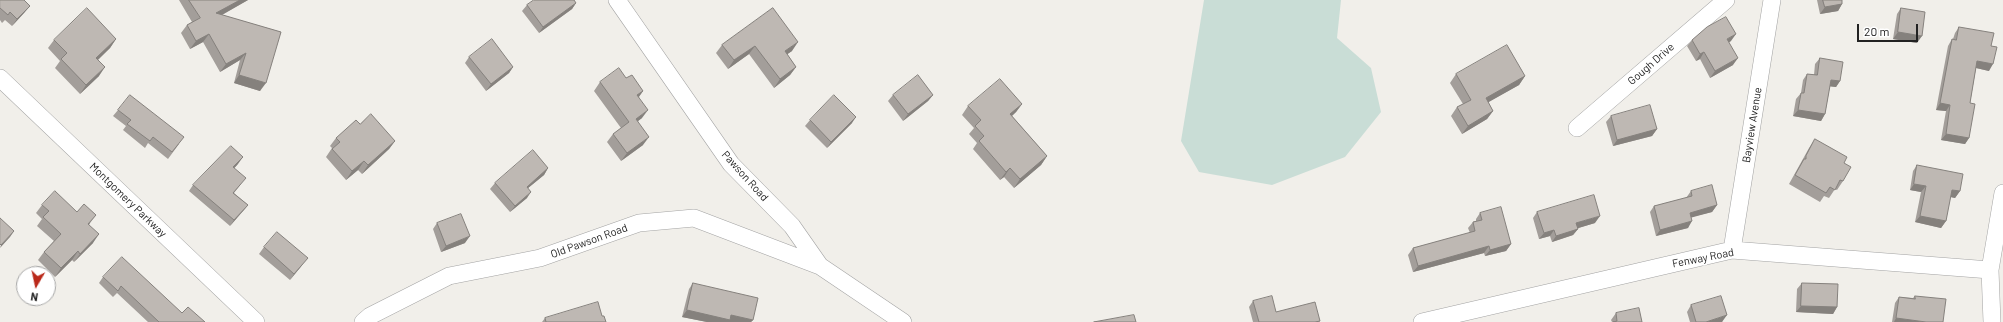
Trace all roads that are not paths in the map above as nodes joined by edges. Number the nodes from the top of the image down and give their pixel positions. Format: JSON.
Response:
{"nodes":[{"id":1,"x":617,"y":0,"type":"edge"},
{"id":2,"x":1726,"y":0,"type":"edge"},
{"id":3,"x":1772,"y":0,"type":"edge"},
{"id":4,"x":0,"y":78,"type":"edge"},
{"id":5,"x":1577,"y":128,"type":"dead end"},
{"id":6,"x":2003,"y":193,"type":"edge"},
{"id":7,"x":1732,"y":250,"type":"junction"},
{"id":8,"x":820,"y":266,"type":"junction"},
{"id":9,"x":1990,"y":270,"type":"junction"},
{"id":10,"x":256,"y":322,"type":"edge"},
{"id":11,"x":362,"y":322,"type":"edge"},
{"id":12,"x":903,"y":322,"type":"edge"},
{"id":13,"x":1422,"y":322,"type":"edge"},
{"id":14,"x":1992,"y":322,"type":"edge"}],
"edges":[{"from":1,"to":8,"type":"street","name":"Pawson Road"},
{"from":2,"to":5,"type":"street","name":"Gough Drive"},
{"from":3,"to":7,"type":"street","name":"Bayview Avenue"},
{"from":4,"to":10,"type":"street","name":"Montgomery Parkway"},
{"from":6,"to":9,"type":"street"},
{"from":7,"to":9,"type":"street","name":"Fenway Road"},
{"from":7,"to":13,"type":"street","name":"Fenway Road"},
{"from":8,"to":11,"type":"street","name":"Old Pawson Road"},
{"from":8,"to":12,"type":"street","name":"Pawson Road"},
{"from":9,"to":14,"type":"street"}]}
